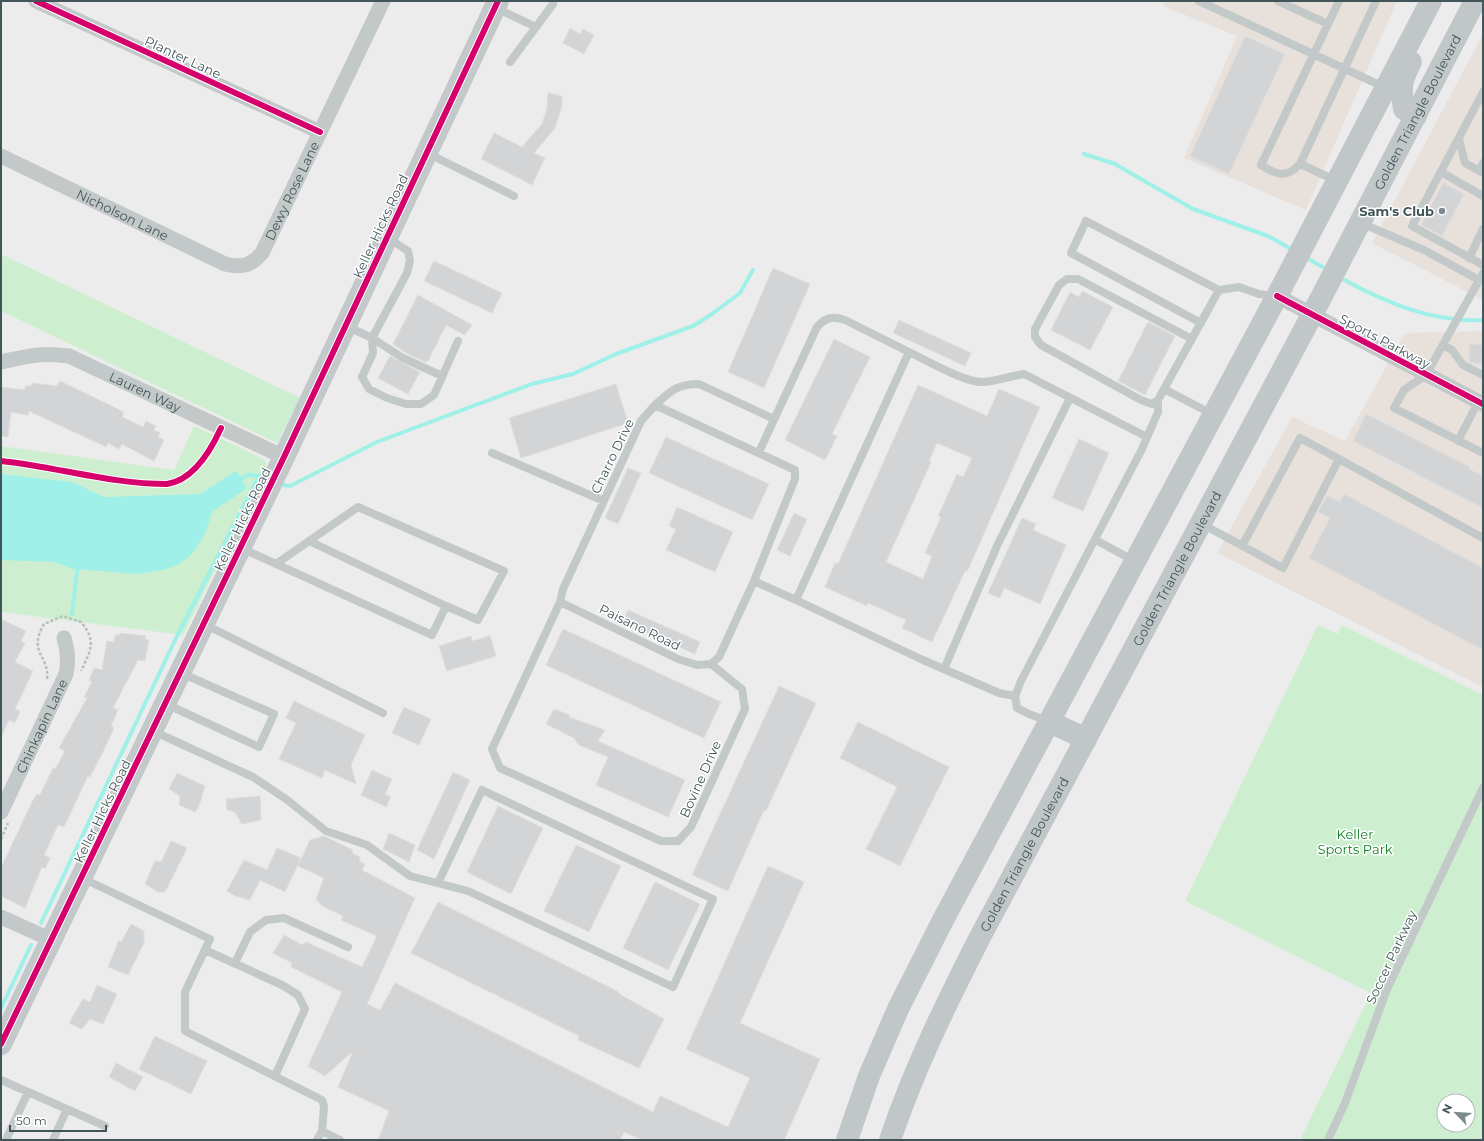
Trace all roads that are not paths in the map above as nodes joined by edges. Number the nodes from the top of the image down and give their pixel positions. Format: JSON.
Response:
{"nodes":[{"id":1,"x":36,"y":1,"type":"edge"},
{"id":2,"x":383,"y":1,"type":"edge"},
{"id":3,"x":1200,"y":1,"type":"edge"},
{"id":4,"x":1278,"y":1,"type":"edge"},
{"id":5,"x":1339,"y":1,"type":"edge"},
{"id":6,"x":1376,"y":1,"type":"edge"},
{"id":7,"x":1431,"y":1,"type":"edge"},
{"id":8,"x":1443,"y":1,"type":"edge"},
{"id":9,"x":1476,"y":1,"type":"edge"},
{"id":10,"x":497,"y":4,"type":"edge"},
{"id":11,"x":553,"y":4,"type":"dead end"},
{"id":12,"x":1483,"y":5,"type":"edge"},
{"id":13,"x":1328,"y":24,"type":"junction"},
{"id":14,"x":536,"y":27,"type":"junction"},
{"id":15,"x":1313,"y":54,"type":"junction"},
{"id":16,"x":510,"y":62,"type":"dead end"},
{"id":17,"x":1344,"y":69,"type":"junction"},
{"id":18,"x":1385,"y":88,"type":"junction"},
{"id":19,"x":1483,"y":92,"type":"edge"},
{"id":20,"x":1416,"y":116,"type":"junction"},
{"id":21,"x":320,"y":132,"type":"junction"},
{"id":22,"x":1459,"y":139,"type":"junction"},
{"id":23,"x":426,"y":153,"type":"junction"},
{"id":24,"x":1,"y":156,"type":"edge"},
{"id":25,"x":1483,"y":163,"type":"edge"},
{"id":26,"x":1300,"y":164,"type":"junction"},
{"id":27,"x":1441,"y":172,"type":"junction"},
{"id":28,"x":1481,"y":172,"type":"edge"},
{"id":29,"x":1337,"y":181,"type":"junction"},
{"id":30,"x":514,"y":196,"type":"dead end"},
{"id":31,"x":1483,"y":196,"type":"edge"},
{"id":32,"x":1360,"y":223,"type":"junction"},
{"id":33,"x":1483,"y":229,"type":"edge"},
{"id":34,"x":386,"y":237,"type":"junction"},
{"id":35,"x":1469,"y":258,"type":"junction"},
{"id":36,"x":1483,"y":265,"type":"edge"},
{"id":37,"x":246,"y":266,"type":"joint"},
{"id":38,"x":1481,"y":276,"type":"edge"},
{"id":39,"x":1281,"y":288,"type":"junction"},
{"id":40,"x":1219,"y":290,"type":"junction"},
{"id":41,"x":1316,"y":307,"type":"junction"},
{"id":42,"x":1201,"y":323,"type":"junction"},
{"id":43,"x":345,"y":326,"type":"junction"},
{"id":44,"x":372,"y":338,"type":"junction"},
{"id":45,"x":1192,"y":339,"type":"junction"},
{"id":46,"x":458,"y":341,"type":"dead end"},
{"id":47,"x":1443,"y":345,"type":"junction"},
{"id":48,"x":909,"y":352,"type":"junction"},
{"id":49,"x":1,"y":362,"type":"edge"},
{"id":50,"x":1426,"y":375,"type":"junction"},
{"id":51,"x":1483,"y":375,"type":"edge"},
{"id":52,"x":442,"y":376,"type":"junction"},
{"id":53,"x":1164,"y":389,"type":"junction"},
{"id":54,"x":1070,"y":398,"type":"junction"},
{"id":55,"x":1158,"y":400,"type":"junction"},
{"id":56,"x":1480,"y":403,"type":"edge"},
{"id":57,"x":655,"y":405,"type":"junction"},
{"id":58,"x":1213,"y":415,"type":"junction"},
{"id":59,"x":774,"y":419,"type":"junction"},
{"id":60,"x":1147,"y":437,"type":"junction"},
{"id":61,"x":1458,"y":440,"type":"junction"},
{"id":62,"x":759,"y":452,"type":"junction"},
{"id":63,"x":492,"y":453,"type":"dead end"},
{"id":64,"x":1483,"y":453,"type":"edge"},
{"id":65,"x":284,"y":457,"type":"junction"},
{"id":66,"x":1339,"y":458,"type":"junction"},
{"id":67,"x":604,"y":501,"type":"junction"},
{"id":68,"x":1201,"y":523,"type":"junction"},
{"id":69,"x":1483,"y":538,"type":"edge"},
{"id":70,"x":1096,"y":540,"type":"junction"},
{"id":71,"x":308,"y":541,"type":"junction"},
{"id":72,"x":1242,"y":546,"type":"junction"},
{"id":73,"x":240,"y":547,"type":"junction"},
{"id":74,"x":1135,"y":561,"type":"junction"},
{"id":75,"x":276,"y":564,"type":"junction"},
{"id":76,"x":754,"y":581,"type":"junction"},
{"id":77,"x":796,"y":600,"type":"junction"},
{"id":78,"x":560,"y":602,"type":"junction"},
{"id":79,"x":446,"y":606,"type":"junction"},
{"id":80,"x":204,"y":624,"type":"junction"},
{"id":81,"x":64,"y":638,"type":"dead end"},
{"id":82,"x":711,"y":664,"type":"junction"},
{"id":83,"x":944,"y":669,"type":"junction"},
{"id":84,"x":180,"y":673,"type":"junction"},
{"id":85,"x":1015,"y":696,"type":"junction"},
{"id":86,"x":166,"y":703,"type":"junction"},
{"id":87,"x":383,"y":713,"type":"dead end"},
{"id":88,"x":1050,"y":722,"type":"junction"},
{"id":89,"x":153,"y":730,"type":"junction"},
{"id":90,"x":1086,"y":739,"type":"junction"},
{"id":91,"x":1483,"y":788,"type":"edge"},
{"id":92,"x":1,"y":812,"type":"edge"},
{"id":93,"x":82,"y":878,"type":"junction"},
{"id":94,"x":438,"y":883,"type":"junction"},
{"id":95,"x":1,"y":917,"type":"edge"},
{"id":96,"x":52,"y":940,"type":"junction"},
{"id":97,"x":348,"y":947,"type":"dead end"},
{"id":98,"x":205,"y":950,"type":"junction"},
{"id":99,"x":235,"y":963,"type":"junction"},
{"id":100,"x":1,"y":1044,"type":"edge"},
{"id":101,"x":275,"y":1076,"type":"junction"},
{"id":102,"x":1,"y":1080,"type":"edge"},
{"id":103,"x":28,"y":1092,"type":"junction"},
{"id":104,"x":67,"y":1109,"type":"junction"},
{"id":105,"x":105,"y":1126,"type":"dead end"},
{"id":106,"x":322,"y":1130,"type":"junction"},
{"id":107,"x":6,"y":1140,"type":"edge"},
{"id":108,"x":53,"y":1140,"type":"edge"},
{"id":109,"x":317,"y":1140,"type":"edge"},
{"id":110,"x":340,"y":1140,"type":"edge"},
{"id":111,"x":847,"y":1140,"type":"edge"},
{"id":112,"x":890,"y":1140,"type":"edge"},
{"id":113,"x":1328,"y":1140,"type":"edge"}],
"edges":[{"from":1,"to":21,"type":"street","name":"Planter Lane"},
{"from":2,"to":21,"type":"street","name":"Dewy Rose Lane"},
{"from":3,"to":15,"type":"lane"},
{"from":4,"to":13,"type":"lane"},
{"from":5,"to":13,"type":"lane"},
{"from":6,"to":17,"type":"lane"},
{"from":7,"to":18,"type":"main road"},
{"from":8,"to":20,"type":"main road"},
{"from":9,"to":12,"type":"lane"},
{"from":9,"to":20,"type":"main road","name":"Golden Triangle Boulevard"},
{"from":10,"to":14,"type":"lane"},
{"from":10,"to":23,"type":"street","name":"Keller Hicks Road"},
{"from":11,"to":14,"type":"lane"},
{"from":13,"to":15,"type":"lane"},
{"from":14,"to":16,"type":"lane"},
{"from":15,"to":17,"type":"lane"},
{"from":15,"to":26,"type":"lane"},
{"from":17,"to":18,"type":"lane"},
{"from":17,"to":26,"type":"lane"},
{"from":18,"to":29,"type":"main road"},
{"from":19,"to":22,"type":"lane"},
{"from":20,"to":32,"type":"main road","name":"Golden Triangle Boulevard"},
{"from":21,"to":37,"type":"street","name":"Dewy Rose Lane"},
{"from":22,"to":27,"type":"lane"},
{"from":22,"to":28,"type":"lane"},
{"from":23,"to":30,"type":"lane"},
{"from":23,"to":34,"type":"street","name":"Keller Hicks Road"},
{"from":24,"to":37,"type":"street","name":"Nicholson Lane"},
{"from":25,"to":28,"type":"lane"},
{"from":26,"to":29,"type":"lane"},
{"from":27,"to":31,"type":"lane"},
{"from":27,"to":35,"type":"lane"},
{"from":29,"to":39,"type":"main road"},
{"from":32,"to":38,"type":"lane"},
{"from":32,"to":41,"type":"main road","name":"Golden Triangle Boulevard"},
{"from":33,"to":35,"type":"lane"},
{"from":34,"to":43,"type":"street","name":"Keller Hicks Road"},
{"from":34,"to":44,"type":"lane"},
{"from":35,"to":36,"type":"lane"},
{"from":38,"to":47,"type":"lane"},
{"from":39,"to":40,"type":"lane"},
{"from":39,"to":41,"type":"street","name":"Sports Parkway"},
{"from":39,"to":58,"type":"main road"},
{"from":40,"to":42,"type":"lane"},
{"from":40,"to":42,"type":"lane"},
{"from":41,"to":50,"type":"street","name":"Sports Parkway"},
{"from":41,"to":68,"type":"main road","name":"Golden Triangle Boulevard"},
{"from":42,"to":45,"type":"lane"},
{"from":43,"to":44,"type":"lane"},
{"from":43,"to":65,"type":"street","name":"Keller Hicks Road"},
{"from":44,"to":52,"type":"lane"},
{"from":44,"to":52,"type":"lane"},
{"from":45,"to":53,"type":"lane"},
{"from":45,"to":55,"type":"lane"},
{"from":46,"to":52,"type":"lane"},
{"from":47,"to":50,"type":"lane"},
{"from":47,"to":51,"type":"lane"},
{"from":48,"to":54,"type":"lane"},
{"from":48,"to":59,"type":"lane"},
{"from":48,"to":77,"type":"lane"},
{"from":49,"to":65,"type":"street","name":"Lauren Way"},
{"from":50,"to":56,"type":"street","name":"Sports Parkway"},
{"from":50,"to":61,"type":"lane"},
{"from":53,"to":55,"type":"lane"},
{"from":53,"to":58,"type":"lane"},
{"from":54,"to":60,"type":"lane"},
{"from":54,"to":83,"type":"lane"},
{"from":55,"to":60,"type":"lane"},
{"from":56,"to":61,"type":"lane"},
{"from":57,"to":59,"type":"lane","name":"Charro Drive"},
{"from":57,"to":62,"type":"lane"},
{"from":57,"to":67,"type":"lane","name":"Charro Drive"},
{"from":58,"to":74,"type":"main road"},
{"from":59,"to":62,"type":"lane"},
{"from":60,"to":70,"type":"lane"},
{"from":61,"to":64,"type":"lane"},
{"from":62,"to":76,"type":"lane"},
{"from":63,"to":67,"type":"lane"},
{"from":65,"to":73,"type":"street","name":"Keller Hicks Road"},
{"from":66,"to":69,"type":"lane"},
{"from":66,"to":72,"type":"lane"},
{"from":66,"to":72,"type":"lane"},
{"from":67,"to":78,"type":"lane","name":"Charro Drive"},
{"from":68,"to":72,"type":"lane"},
{"from":68,"to":90,"type":"main road","name":"Golden Triangle Boulevard"},
{"from":70,"to":74,"type":"lane"},
{"from":70,"to":85,"type":"lane"},
{"from":71,"to":75,"type":"lane"},
{"from":71,"to":79,"type":"lane"},
{"from":71,"to":79,"type":"lane"},
{"from":73,"to":75,"type":"lane"},
{"from":73,"to":80,"type":"street","name":"Keller Hicks Road"},
{"from":74,"to":88,"type":"main road"},
{"from":75,"to":79,"type":"lane"},
{"from":76,"to":77,"type":"lane"},
{"from":76,"to":82,"type":"lane"},
{"from":77,"to":83,"type":"lane"},
{"from":78,"to":82,"type":"lane","name":"Paisano Road"},
{"from":78,"to":82,"type":"lane","name":"Bovine Drive"},
{"from":80,"to":84,"type":"street","name":"Keller Hicks Road"},
{"from":80,"to":87,"type":"lane"},
{"from":81,"to":92,"type":"street","name":"Chinkapin Lane"},
{"from":83,"to":85,"type":"lane"},
{"from":84,"to":86,"type":"street","name":"Keller Hicks Road"},
{"from":84,"to":86,"type":"lane"},
{"from":85,"to":88,"type":"lane"},
{"from":86,"to":89,"type":"street","name":"Keller Hicks Road"},
{"from":88,"to":90,"type":"main road"},
{"from":88,"to":111,"type":"main road"},
{"from":89,"to":93,"type":"street","name":"Keller Hicks Road"},
{"from":89,"to":94,"type":"lane"},
{"from":90,"to":112,"type":"main road","name":"Golden Triangle Boulevard"},
{"from":91,"to":113,"type":"lane","name":"Soccer Parkway"},
{"from":93,"to":96,"type":"street","name":"Keller Hicks Road"},
{"from":93,"to":98,"type":"lane"},
{"from":94,"to":94,"type":"lane"},
{"from":95,"to":96,"type":"street"},
{"from":96,"to":100,"type":"street","name":"Keller Hicks Road"},
{"from":97,"to":99,"type":"lane"},
{"from":98,"to":99,"type":"lane"},
{"from":98,"to":101,"type":"lane"},
{"from":99,"to":101,"type":"lane"},
{"from":101,"to":106,"type":"lane"},
{"from":102,"to":103,"type":"lane"},
{"from":103,"to":104,"type":"lane"},
{"from":103,"to":107,"type":"lane"},
{"from":104,"to":105,"type":"lane"},
{"from":104,"to":108,"type":"lane"},
{"from":106,"to":109,"type":"lane"},
{"from":106,"to":110,"type":"lane"}]}
